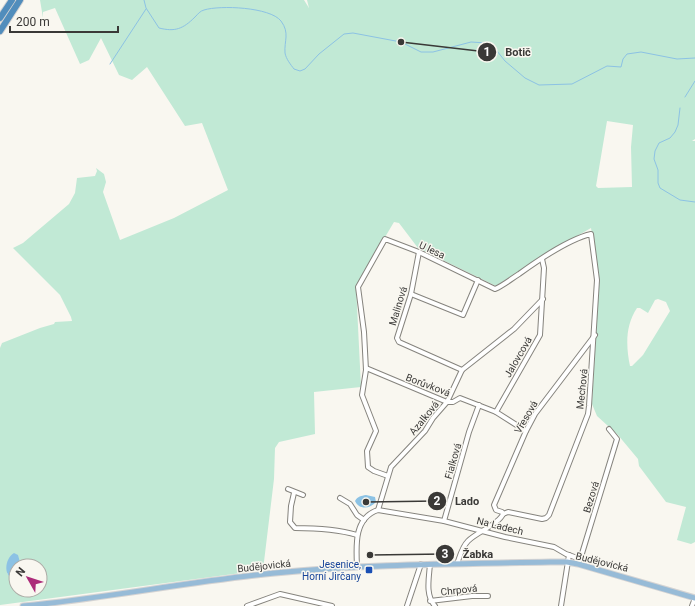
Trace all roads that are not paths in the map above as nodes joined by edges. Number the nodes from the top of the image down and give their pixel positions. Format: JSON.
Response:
{"nodes":[{"id":1,"x":12,"y":1,"type":"edge"},
{"id":2,"x":19,"y":3,"type":"edge"},
{"id":3,"x":0,"y":18,"type":"edge"},
{"id":4,"x":0,"y":31,"type":"edge"},
{"id":5,"x":591,"y":234,"type":"joint"},
{"id":6,"x":420,"y":252,"type":"junction"},
{"id":7,"x":542,"y":259,"type":"junction"},
{"id":8,"x":478,"y":280,"type":"junction"},
{"id":9,"x":411,"y":294,"type":"junction"},
{"id":10,"x":543,"y":299,"type":"junction"},
{"id":11,"x":594,"y":334,"type":"junction"},
{"id":12,"x":366,"y":368,"type":"junction"},
{"id":13,"x":462,"y":370,"type":"junction"},
{"id":14,"x":447,"y":402,"type":"junction"},
{"id":15,"x":479,"y":405,"type":"junction"},
{"id":16,"x":496,"y":412,"type":"junction"},
{"id":17,"x":609,"y":429,"type":"dead end"},
{"id":18,"x":526,"y":430,"type":"junction"},
{"id":19,"x":388,"y":476,"type":"junction"},
{"id":20,"x":288,"y":489,"type":"dead end"},
{"id":21,"x":294,"y":493,"type":"junction"},
{"id":22,"x":303,"y":495,"type":"dead end"},
{"id":23,"x":340,"y":498,"type":"dead end"},
{"id":24,"x":378,"y":510,"type":"junction"},
{"id":25,"x":503,"y":514,"type":"junction"},
{"id":26,"x":364,"y":520,"type":"junction"},
{"id":27,"x":444,"y":521,"type":"junction"},
{"id":28,"x":482,"y":530,"type":"junction"},
{"id":29,"x":358,"y":535,"type":"junction"},
{"id":30,"x":569,"y":555,"type":"junction"},
{"id":31,"x":567,"y":562,"type":"junction"},
{"id":32,"x":579,"y":562,"type":"junction"},
{"id":33,"x":421,"y":564,"type":"junction"},
{"id":34,"x":430,"y":564,"type":"junction"},
{"id":35,"x":457,"y":564,"type":"junction"},
{"id":36,"x":357,"y":566,"type":"junction"},
{"id":37,"x":488,"y":596,"type":"dead end"},
{"id":38,"x":695,"y":598,"type":"edge"},
{"id":39,"x":430,"y":601,"type":"junction"},
{"id":40,"x":23,"y":606,"type":"edge"},
{"id":41,"x":247,"y":606,"type":"edge"},
{"id":42,"x":332,"y":606,"type":"edge"},
{"id":43,"x":407,"y":606,"type":"edge"},
{"id":44,"x":434,"y":606,"type":"edge"},
{"id":45,"x":560,"y":606,"type":"edge"},
{"id":46,"x":692,"y":606,"type":"edge"}],
"edges":[{"from":1,"to":3,"type":"highway"},
{"from":2,"to":4,"type":"highway"},
{"from":5,"to":7,"type":"street","name":"U lesa"},
{"from":5,"to":11,"type":"street","name":"Mechová"},
{"from":6,"to":8,"type":"street","name":"U lesa"},
{"from":6,"to":9,"type":"street","name":"Malinová"},
{"from":6,"to":12,"type":"street","name":"U lesa"},
{"from":7,"to":8,"type":"street","name":"U lesa"},
{"from":7,"to":10,"type":"street","name":"Jalovcová"},
{"from":8,"to":9,"type":"street"},
{"from":9,"to":13,"type":"street","name":"Malinová"},
{"from":10,"to":13,"type":"street","name":"Azalková"},
{"from":10,"to":16,"type":"street","name":"Jalovcová"},
{"from":11,"to":18,"type":"street","name":"Vřesová"},
{"from":11,"to":25,"type":"street","name":"Mechová"},
{"from":12,"to":14,"type":"street","name":"Borůvková"},
{"from":12,"to":19,"type":"street"},
{"from":13,"to":14,"type":"street","name":"Azalková"},
{"from":14,"to":15,"type":"street","name":"Borůvková"},
{"from":14,"to":19,"type":"street","name":"Azalková"},
{"from":15,"to":16,"type":"street","name":"Borůvková"},
{"from":15,"to":27,"type":"street","name":"Fialková"},
{"from":16,"to":18,"type":"street","name":"Borůvková"},
{"from":17,"to":32,"type":"street","name":"Bezová"},
{"from":18,"to":25,"type":"street","name":"Vřesová"},
{"from":19,"to":24,"type":"street","name":"Azalková"},
{"from":20,"to":21,"type":"street"},
{"from":21,"to":22,"type":"street"},
{"from":21,"to":29,"type":"street"},
{"from":23,"to":26,"type":"street"},
{"from":24,"to":26,"type":"street"},
{"from":24,"to":27,"type":"street","name":"Na Ladech"},
{"from":25,"to":28,"type":"street"},
{"from":26,"to":29,"type":"street"},
{"from":27,"to":28,"type":"street","name":"Na Ladech"},
{"from":28,"to":30,"type":"street","name":"Na Ladech"},
{"from":28,"to":35,"type":"street"},
{"from":29,"to":36,"type":"street"},
{"from":30,"to":31,"type":"street"},
{"from":30,"to":32,"type":"street","name":"Na Ladech"},
{"from":31,"to":32,"type":"main road","name":"Budějovická"},
{"from":31,"to":35,"type":"main road","name":"Budějovická"},
{"from":31,"to":45,"type":"street"},
{"from":32,"to":38,"type":"main road","name":"Budějovická"},
{"from":33,"to":34,"type":"main road","name":"Budějovická"},
{"from":33,"to":36,"type":"main road","name":"Budějovická"},
{"from":33,"to":43,"type":"street"},
{"from":34,"to":35,"type":"main road","name":"Budějovická"},
{"from":34,"to":39,"type":"street"},
{"from":36,"to":40,"type":"main road","name":"Budějovická"},
{"from":37,"to":39,"type":"street","name":"Chrpová"},
{"from":38,"to":46,"type":"street"},
{"from":39,"to":44,"type":"street"},
{"from":41,"to":42,"type":"street"}]}
